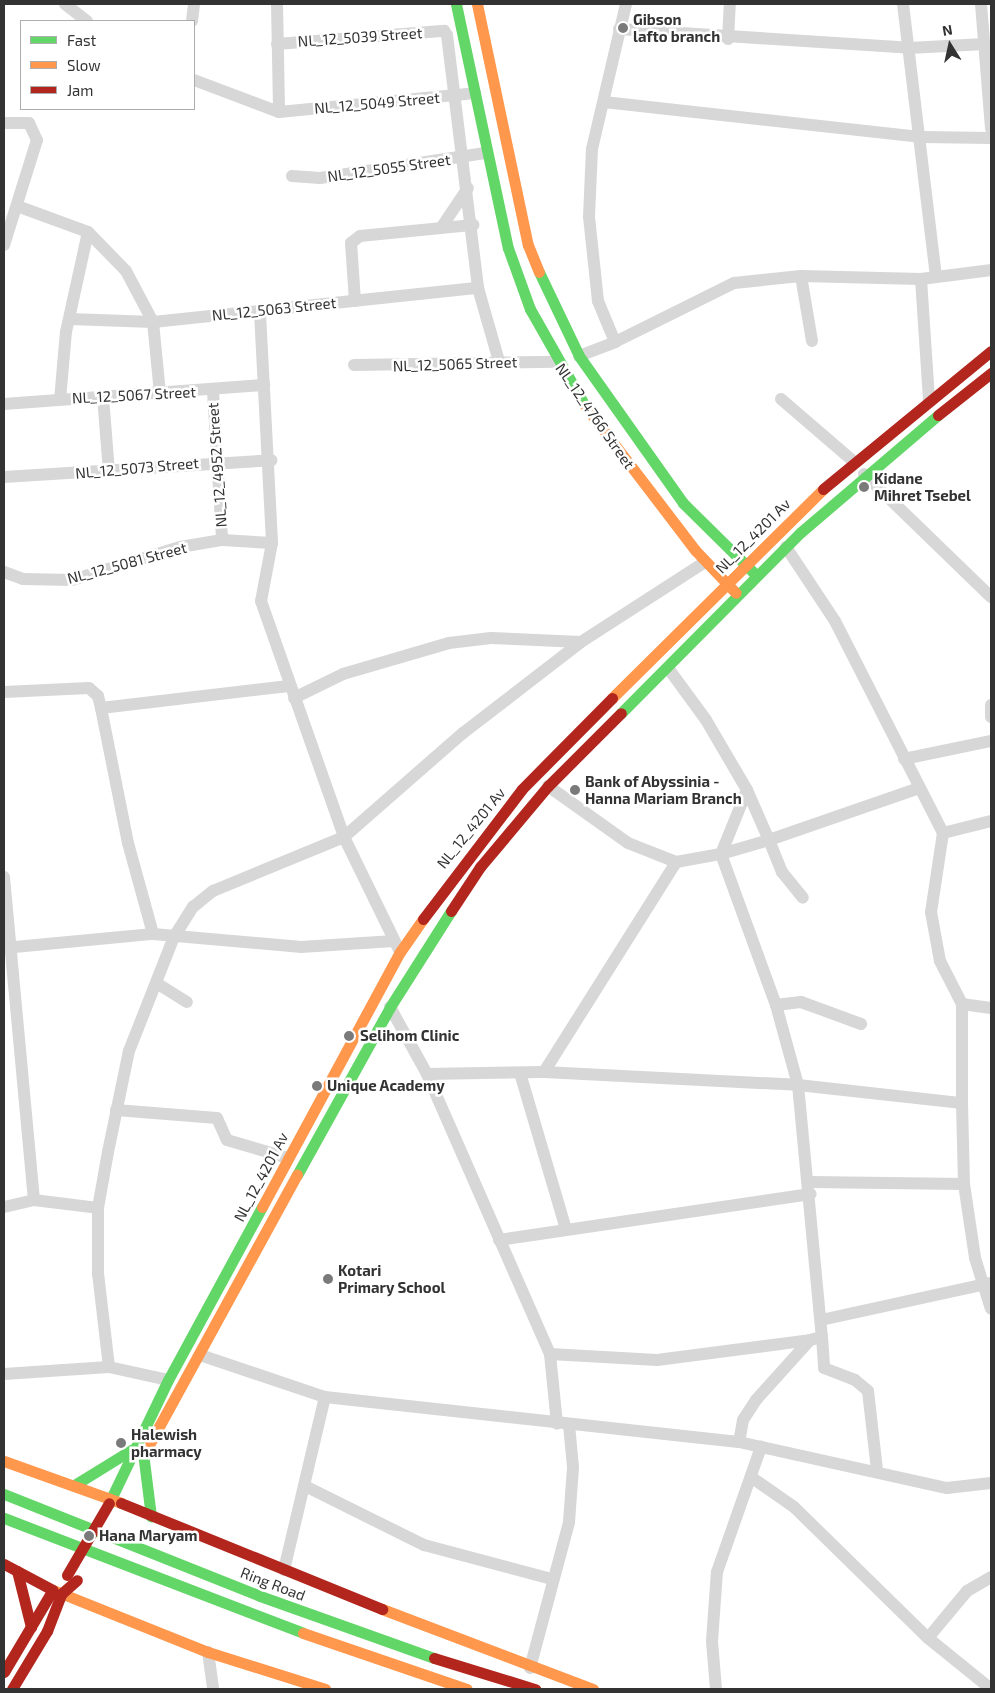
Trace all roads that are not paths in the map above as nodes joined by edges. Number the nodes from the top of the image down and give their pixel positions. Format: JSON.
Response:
{"nodes":[{"id":1,"x":65,"y":4,"type":"edge"},
{"id":2,"x":194,"y":4,"type":"edge"},
{"id":3,"x":277,"y":4,"type":"edge"},
{"id":4,"x":456,"y":4,"type":"edge"},
{"id":5,"x":476,"y":4,"type":"edge"},
{"id":6,"x":626,"y":4,"type":"edge"},
{"id":7,"x":730,"y":4,"type":"edge"},
{"id":8,"x":903,"y":4,"type":"edge"},
{"id":9,"x":983,"y":5,"type":"edge"},
{"id":10,"x":85,"y":20,"type":"edge"},
{"id":11,"x":192,"y":20,"type":"edge"},
{"id":12,"x":619,"y":29,"type":"junction"},
{"id":13,"x":728,"y":39,"type":"junction"},
{"id":14,"x":277,"y":44,"type":"junction"},
{"id":15,"x":985,"y":44,"type":"junction"},
{"id":16,"x":909,"y":48,"type":"junction"},
{"id":17,"x":195,"y":80,"type":"edge"},
{"id":18,"x":475,"y":93,"type":"junction"},
{"id":19,"x":455,"y":96,"type":"junction"},
{"id":20,"x":604,"y":102,"type":"junction"},
{"id":21,"x":279,"y":112,"type":"junction"},
{"id":22,"x":4,"y":123,"type":"edge"},
{"id":23,"x":991,"y":129,"type":"edge"},
{"id":24,"x":922,"y":136,"type":"junction"},
{"id":25,"x":991,"y":138,"type":"edge"},
{"id":26,"x":485,"y":153,"type":"junction"},
{"id":27,"x":463,"y":158,"type":"junction"},
{"id":28,"x":292,"y":176,"type":"dead end"},
{"id":29,"x":468,"y":188,"type":"junction"},
{"id":30,"x":17,"y":206,"type":"junction"},
{"id":31,"x":473,"y":225,"type":"junction"},
{"id":32,"x":441,"y":228,"type":"junction"},
{"id":33,"x":88,"y":232,"type":"junction"},
{"id":34,"x":4,"y":245,"type":"edge"},
{"id":35,"x":991,"y":270,"type":"edge"},
{"id":36,"x":802,"y":276,"type":"junction"},
{"id":37,"x":936,"y":278,"type":"junction"},
{"id":38,"x":921,"y":279,"type":"junction"},
{"id":39,"x":478,"y":288,"type":"junction"},
{"id":40,"x":355,"y":301,"type":"junction"},
{"id":41,"x":260,"y":313,"type":"junction"},
{"id":42,"x":70,"y":319,"type":"junction"},
{"id":43,"x":153,"y":322,"type":"junction"},
{"id":44,"x":812,"y":341,"type":"dead end"},
{"id":45,"x":615,"y":342,"type":"junction"},
{"id":46,"x":991,"y":351,"type":"edge"},
{"id":47,"x":578,"y":356,"type":"junction"},
{"id":48,"x":499,"y":361,"type":"junction"},
{"id":49,"x":556,"y":362,"type":"junction"},
{"id":50,"x":354,"y":365,"type":"dead end"},
{"id":51,"x":991,"y":373,"type":"edge"},
{"id":52,"x":264,"y":385,"type":"junction"},
{"id":53,"x":213,"y":391,"type":"junction"},
{"id":54,"x":160,"y":393,"type":"junction"},
{"id":55,"x":102,"y":397,"type":"junction"},
{"id":56,"x":929,"y":399,"type":"junction"},
{"id":57,"x":60,"y":400,"type":"junction"},
{"id":58,"x":780,"y":400,"type":"dead end"},
{"id":59,"x":4,"y":404,"type":"edge"},
{"id":60,"x":271,"y":460,"type":"junction"},
{"id":61,"x":853,"y":461,"type":"junction"},
{"id":62,"x":217,"y":462,"type":"junction"},
{"id":63,"x":108,"y":471,"type":"junction"},
{"id":64,"x":864,"y":474,"type":"junction"},
{"id":65,"x":4,"y":477,"type":"edge"},
{"id":66,"x":222,"y":540,"type":"junction"},
{"id":67,"x":272,"y":543,"type":"junction"},
{"id":68,"x":786,"y":547,"type":"junction"},
{"id":69,"x":705,"y":562,"type":"junction"},
{"id":70,"x":745,"y":565,"type":"junction"},
{"id":71,"x":4,"y":572,"type":"edge"},
{"id":72,"x":758,"y":576,"type":"junction"},
{"id":73,"x":726,"y":584,"type":"junction"},
{"id":74,"x":739,"y":596,"type":"junction"},
{"id":75,"x":991,"y":597,"type":"edge"},
{"id":76,"x":581,"y":642,"type":"junction"},
{"id":77,"x":668,"y":668,"type":"junction"},
{"id":78,"x":289,"y":686,"type":"junction"},
{"id":79,"x":4,"y":692,"type":"edge"},
{"id":80,"x":294,"y":698,"type":"junction"},
{"id":81,"x":991,"y":706,"type":"edge"},
{"id":82,"x":101,"y":708,"type":"junction"},
{"id":83,"x":991,"y":717,"type":"edge"},
{"id":84,"x":991,"y":741,"type":"edge"},
{"id":85,"x":904,"y":758,"type":"junction"},
{"id":86,"x":548,"y":786,"type":"junction"},
{"id":87,"x":919,"y":788,"type":"junction"},
{"id":88,"x":747,"y":790,"type":"junction"},
{"id":89,"x":991,"y":821,"type":"edge"},
{"id":90,"x":943,"y":833,"type":"junction"},
{"id":91,"x":344,"y":837,"type":"junction"},
{"id":92,"x":769,"y":840,"type":"junction"},
{"id":93,"x":721,"y":854,"type":"junction"},
{"id":94,"x":676,"y":862,"type":"junction"},
{"id":95,"x":4,"y":877,"type":"edge"},
{"id":96,"x":803,"y":898,"type":"dead end"},
{"id":97,"x":153,"y":934,"type":"junction"},
{"id":98,"x":174,"y":937,"type":"junction"},
{"id":99,"x":397,"y":947,"type":"junction"},
{"id":100,"x":7,"y":948,"type":"edge"},
{"id":101,"x":158,"y":984,"type":"junction"},
{"id":102,"x":187,"y":1002,"type":"dead end"},
{"id":103,"x":962,"y":1004,"type":"junction"},
{"id":104,"x":776,"y":1005,"type":"junction"},
{"id":105,"x":390,"y":1006,"type":"junction"},
{"id":106,"x":991,"y":1008,"type":"edge"},
{"id":107,"x":861,"y":1024,"type":"dead end"},
{"id":108,"x":544,"y":1072,"type":"junction"},
{"id":109,"x":520,"y":1073,"type":"junction"},
{"id":110,"x":427,"y":1074,"type":"junction"},
{"id":111,"x":798,"y":1085,"type":"junction"},
{"id":112,"x":962,"y":1103,"type":"junction"},
{"id":113,"x":116,"y":1110,"type":"junction"},
{"id":114,"x":288,"y":1158,"type":"junction"},
{"id":115,"x":964,"y":1184,"type":"junction"},
{"id":116,"x":810,"y":1188,"type":"junction"},
{"id":117,"x":34,"y":1200,"type":"junction"},
{"id":118,"x":4,"y":1207,"type":"edge"},
{"id":119,"x":98,"y":1208,"type":"junction"},
{"id":120,"x":566,"y":1229,"type":"junction"},
{"id":121,"x":499,"y":1240,"type":"junction"},
{"id":122,"x":988,"y":1284,"type":"edge"},
{"id":123,"x":991,"y":1309,"type":"edge"},
{"id":124,"x":821,"y":1320,"type":"junction"},
{"id":125,"x":816,"y":1339,"type":"junction"},
{"id":126,"x":550,"y":1354,"type":"junction"},
{"id":127,"x":200,"y":1355,"type":"junction"},
{"id":128,"x":108,"y":1367,"type":"junction"},
{"id":129,"x":4,"y":1374,"type":"edge"},
{"id":130,"x":168,"y":1380,"type":"junction"},
{"id":131,"x":325,"y":1397,"type":"junction"},
{"id":132,"x":563,"y":1424,"type":"junction"},
{"id":133,"x":739,"y":1442,"type":"junction"},
{"id":134,"x":761,"y":1447,"type":"junction"},
{"id":135,"x":132,"y":1449,"type":"junction"},
{"id":136,"x":144,"y":1453,"type":"junction"},
{"id":137,"x":4,"y":1461,"type":"edge"},
{"id":138,"x":877,"y":1470,"type":"junction"},
{"id":139,"x":751,"y":1476,"type":"junction"},
{"id":140,"x":991,"y":1483,"type":"edge"},
{"id":141,"x":76,"y":1484,"type":"junction"},
{"id":142,"x":305,"y":1486,"type":"junction"},
{"id":143,"x":4,"y":1494,"type":"edge"},
{"id":144,"x":115,"y":1503,"type":"junction"},
{"id":145,"x":151,"y":1516,"type":"junction"},
{"id":146,"x":4,"y":1518,"type":"edge"},
{"id":147,"x":4,"y":1564,"type":"edge"},
{"id":148,"x":284,"y":1570,"type":"junction"},
{"id":149,"x":17,"y":1571,"type":"junction"},
{"id":150,"x":991,"y":1577,"type":"edge"},
{"id":151,"x":552,"y":1579,"type":"junction"},
{"id":152,"x":57,"y":1592,"type":"junction"},
{"id":153,"x":30,"y":1627,"type":"junction"},
{"id":154,"x":928,"y":1638,"type":"junction"},
{"id":155,"x":208,"y":1652,"type":"junction"},
{"id":156,"x":530,"y":1668,"type":"junction"},
{"id":157,"x":4,"y":1672,"type":"edge"},
{"id":158,"x":210,"y":1675,"type":"junction"},
{"id":159,"x":304,"y":1687,"type":"edge"},
{"id":160,"x":991,"y":1688,"type":"edge"},
{"id":161,"x":12,"y":1689,"type":"edge"},
{"id":162,"x":203,"y":1689,"type":"edge"},
{"id":163,"x":213,"y":1689,"type":"edge"},
{"id":164,"x":324,"y":1689,"type":"edge"},
{"id":165,"x":467,"y":1689,"type":"edge"},
{"id":166,"x":535,"y":1689,"type":"edge"},
{"id":167,"x":593,"y":1689,"type":"edge"},
{"id":168,"x":716,"y":1689,"type":"edge"}],
"edges":[{"from":1,"to":10,"type":"street"},
{"from":2,"to":11,"type":"street"},
{"from":3,"to":14,"type":"street"},
{"from":4,"to":18,"type":"main road","name":"NL_12_4766 Street"},
{"from":5,"to":47,"type":"main road","name":"NL_12_4766 Street"},
{"from":6,"to":12,"type":"street"},
{"from":7,"to":13,"type":"street"},
{"from":8,"to":16,"type":"street"},
{"from":9,"to":15,"type":"street"},
{"from":12,"to":13,"type":"street"},
{"from":12,"to":20,"type":"street"},
{"from":13,"to":16,"type":"street"},
{"from":14,"to":19,"type":"street","name":"NL_12_5039 Street"},
{"from":14,"to":21,"type":"street"},
{"from":15,"to":16,"type":"street"},
{"from":15,"to":23,"type":"street"},
{"from":16,"to":24,"type":"street"},
{"from":17,"to":21,"type":"street"},
{"from":18,"to":19,"type":"street","name":"NL_12_5049 Street"},
{"from":18,"to":26,"type":"main road","name":"NL_12_4766 Street"},
{"from":19,"to":21,"type":"street","name":"NL_12_5049 Street"},
{"from":19,"to":27,"type":"street"},
{"from":20,"to":24,"type":"street"},
{"from":20,"to":45,"type":"street"},
{"from":22,"to":30,"type":"street"},
{"from":24,"to":25,"type":"street"},
{"from":24,"to":37,"type":"street"},
{"from":26,"to":27,"type":"street","name":"NL_12_5055 Street"},
{"from":26,"to":49,"type":"main road","name":"NL_12_4766 Street"},
{"from":27,"to":28,"type":"street","name":"NL_12_5055 Street"},
{"from":27,"to":29,"type":"street"},
{"from":29,"to":31,"type":"street"},
{"from":29,"to":32,"type":"street"},
{"from":30,"to":33,"type":"street"},
{"from":30,"to":34,"type":"street"},
{"from":31,"to":32,"type":"street"},
{"from":31,"to":39,"type":"street"},
{"from":32,"to":40,"type":"street"},
{"from":33,"to":42,"type":"street"},
{"from":33,"to":43,"type":"street"},
{"from":35,"to":37,"type":"street"},
{"from":36,"to":38,"type":"street"},
{"from":36,"to":44,"type":"street"},
{"from":36,"to":45,"type":"street"},
{"from":37,"to":38,"type":"street"},
{"from":38,"to":56,"type":"street"},
{"from":39,"to":40,"type":"street","name":"NL_12_5063 Street"},
{"from":39,"to":48,"type":"street"},
{"from":40,"to":41,"type":"street","name":"NL_12_5063 Street"},
{"from":41,"to":43,"type":"street","name":"NL_12_5063 Street"},
{"from":41,"to":52,"type":"street"},
{"from":42,"to":43,"type":"street","name":"NL_12_5063 Street"},
{"from":42,"to":57,"type":"street"},
{"from":43,"to":54,"type":"street"},
{"from":45,"to":47,"type":"street"},
{"from":46,"to":56,"type":"main road","name":"NL_12_4201 Av"},
{"from":47,"to":70,"type":"main road","name":"NL_12_4766 Street"},
{"from":48,"to":49,"type":"street","name":"NL_12_5065 Street"},
{"from":48,"to":50,"type":"street","name":"NL_12_5065 Street"},
{"from":49,"to":69,"type":"main road","name":"NL_12_4766 Street"},
{"from":51,"to":64,"type":"main road","name":"NL_12_4201 Av"},
{"from":52,"to":53,"type":"street","name":"NL_12_5067 Street"},
{"from":52,"to":60,"type":"street"},
{"from":53,"to":54,"type":"street","name":"NL_12_5067 Street"},
{"from":53,"to":62,"type":"street","name":"NL_12_4952 Street"},
{"from":54,"to":55,"type":"street","name":"NL_12_5067 Street"},
{"from":55,"to":57,"type":"street","name":"NL_12_5067 Street"},
{"from":55,"to":63,"type":"street"},
{"from":56,"to":61,"type":"main road","name":"NL_12_4201 Av"},
{"from":57,"to":59,"type":"street","name":"NL_12_5067 Street"},
{"from":58,"to":61,"type":"street"},
{"from":60,"to":62,"type":"street","name":"NL_12_5073 Street"},
{"from":60,"to":67,"type":"street"},
{"from":61,"to":70,"type":"main road","name":"NL_12_4201 Av"},
{"from":62,"to":63,"type":"street","name":"NL_12_5073 Street"},
{"from":62,"to":66,"type":"street","name":"NL_12_4952 Street"},
{"from":63,"to":65,"type":"street","name":"NL_12_5073 Street"},
{"from":64,"to":68,"type":"main road","name":"NL_12_4201 Av"},
{"from":64,"to":75,"type":"street"},
{"from":66,"to":67,"type":"street","name":"NL_12_5081 Street"},
{"from":66,"to":71,"type":"street","name":"NL_12_5081 Street"},
{"from":67,"to":78,"type":"street"},
{"from":68,"to":72,"type":"main road","name":"NL_12_4201 Av"},
{"from":68,"to":85,"type":"street"},
{"from":69,"to":73,"type":"main road","name":"NL_12_4766 Street"},
{"from":69,"to":76,"type":"street"},
{"from":70,"to":72,"type":"main road","name":"NL_12_4766 Street"},
{"from":70,"to":73,"type":"main road","name":"NL_12_4201 Av"},
{"from":72,"to":74,"type":"main road","name":"NL_12_4201 Av"},
{"from":73,"to":74,"type":"main road","name":"NL_12_4766 Street"},
{"from":73,"to":99,"type":"main road","name":"NL_12_4201 Av"},
{"from":74,"to":77,"type":"main road","name":"NL_12_4201 Av"},
{"from":76,"to":80,"type":"street"},
{"from":76,"to":91,"type":"street"},
{"from":77,"to":86,"type":"main road","name":"NL_12_4201 Av"},
{"from":77,"to":88,"type":"street"},
{"from":78,"to":80,"type":"street"},
{"from":78,"to":82,"type":"street"},
{"from":79,"to":82,"type":"street"},
{"from":80,"to":91,"type":"street"},
{"from":81,"to":83,"type":"street"},
{"from":82,"to":97,"type":"street"},
{"from":84,"to":85,"type":"street"},
{"from":85,"to":87,"type":"street"},
{"from":86,"to":94,"type":"street"},
{"from":86,"to":105,"type":"main road","name":"NL_12_4201 Av"},
{"from":87,"to":90,"type":"street"},
{"from":87,"to":92,"type":"street"},
{"from":88,"to":92,"type":"street"},
{"from":88,"to":93,"type":"street"},
{"from":89,"to":90,"type":"street"},
{"from":90,"to":103,"type":"street"},
{"from":91,"to":98,"type":"street"},
{"from":91,"to":99,"type":"street"},
{"from":92,"to":93,"type":"street"},
{"from":92,"to":96,"type":"street"},
{"from":93,"to":94,"type":"street"},
{"from":93,"to":104,"type":"street"},
{"from":94,"to":108,"type":"street"},
{"from":95,"to":100,"type":"street"},
{"from":97,"to":98,"type":"street"},
{"from":97,"to":100,"type":"street"},
{"from":98,"to":99,"type":"street"},
{"from":98,"to":101,"type":"street"},
{"from":99,"to":114,"type":"main road","name":"NL_12_4201 Av"},
{"from":100,"to":117,"type":"street"},
{"from":101,"to":102,"type":"street"},
{"from":101,"to":113,"type":"street"},
{"from":103,"to":106,"type":"street"},
{"from":103,"to":112,"type":"street"},
{"from":104,"to":107,"type":"street"},
{"from":104,"to":111,"type":"street"},
{"from":105,"to":110,"type":"street"},
{"from":105,"to":127,"type":"main road","name":"NL_12_4201 Av"},
{"from":108,"to":109,"type":"street"},
{"from":108,"to":111,"type":"street"},
{"from":109,"to":110,"type":"street"},
{"from":109,"to":120,"type":"street"},
{"from":110,"to":121,"type":"street"},
{"from":111,"to":112,"type":"street"},
{"from":111,"to":116,"type":"street"},
{"from":112,"to":115,"type":"street"},
{"from":113,"to":114,"type":"street"},
{"from":113,"to":119,"type":"street"},
{"from":114,"to":130,"type":"main road","name":"NL_12_4201 Av"},
{"from":115,"to":116,"type":"street"},
{"from":115,"to":122,"type":"street"},
{"from":116,"to":120,"type":"street"},
{"from":116,"to":124,"type":"street"},
{"from":117,"to":118,"type":"street"},
{"from":117,"to":119,"type":"street"},
{"from":119,"to":128,"type":"street"},
{"from":120,"to":121,"type":"street"},
{"from":121,"to":126,"type":"street"},
{"from":122,"to":123,"type":"street"},
{"from":122,"to":124,"type":"street"},
{"from":124,"to":125,"type":"street"},
{"from":125,"to":126,"type":"street"},
{"from":125,"to":133,"type":"street"},
{"from":125,"to":138,"type":"street"},
{"from":126,"to":132,"type":"street"},
{"from":127,"to":131,"type":"street"},
{"from":127,"to":136,"type":"main road","name":"NL_12_4201 Av"},
{"from":128,"to":129,"type":"street"},
{"from":128,"to":130,"type":"street"},
{"from":130,"to":135,"type":"main road","name":"NL_12_4201 Av"},
{"from":131,"to":132,"type":"street"},
{"from":131,"to":142,"type":"street"},
{"from":132,"to":133,"type":"street"},
{"from":132,"to":151,"type":"street"},
{"from":133,"to":134,"type":"street"},
{"from":134,"to":138,"type":"street"},
{"from":134,"to":139,"type":"street"},
{"from":135,"to":141,"type":"main road"},
{"from":135,"to":144,"type":"main road","name":"NL_12_4201 Av"},
{"from":136,"to":144,"type":"main road","name":"NL_12_4201 Av"},
{"from":136,"to":145,"type":"main road"},
{"from":137,"to":141,"type":"main road"},
{"from":138,"to":140,"type":"street"},
{"from":139,"to":154,"type":"street"},
{"from":139,"to":168,"type":"street"},
{"from":141,"to":144,"type":"main road"},
{"from":142,"to":148,"type":"street"},
{"from":142,"to":151,"type":"street"},
{"from":143,"to":166,"type":"main road","name":"Ring Road"},
{"from":144,"to":145,"type":"main road"},
{"from":144,"to":152,"type":"main road","bridge":true},
{"from":145,"to":148,"type":"main road"},
{"from":146,"to":165,"type":"main road"},
{"from":147,"to":149,"type":"main road"},
{"from":148,"to":156,"type":"main road"},
{"from":149,"to":152,"type":"main road"},
{"from":149,"to":153,"type":"main road"},
{"from":150,"to":154,"type":"street"},
{"from":151,"to":156,"type":"street"},
{"from":152,"to":153,"type":"main road"},
{"from":152,"to":155,"type":"main road"},
{"from":152,"to":161,"type":"main road"},
{"from":153,"to":157,"type":"main road"},
{"from":154,"to":160,"type":"street"},
{"from":155,"to":158,"type":"street"},
{"from":155,"to":159,"type":"main road"},
{"from":156,"to":167,"type":"main road"},
{"from":158,"to":162,"type":"street"},
{"from":158,"to":163,"type":"street"},
{"from":159,"to":164,"type":"main road"}]}
